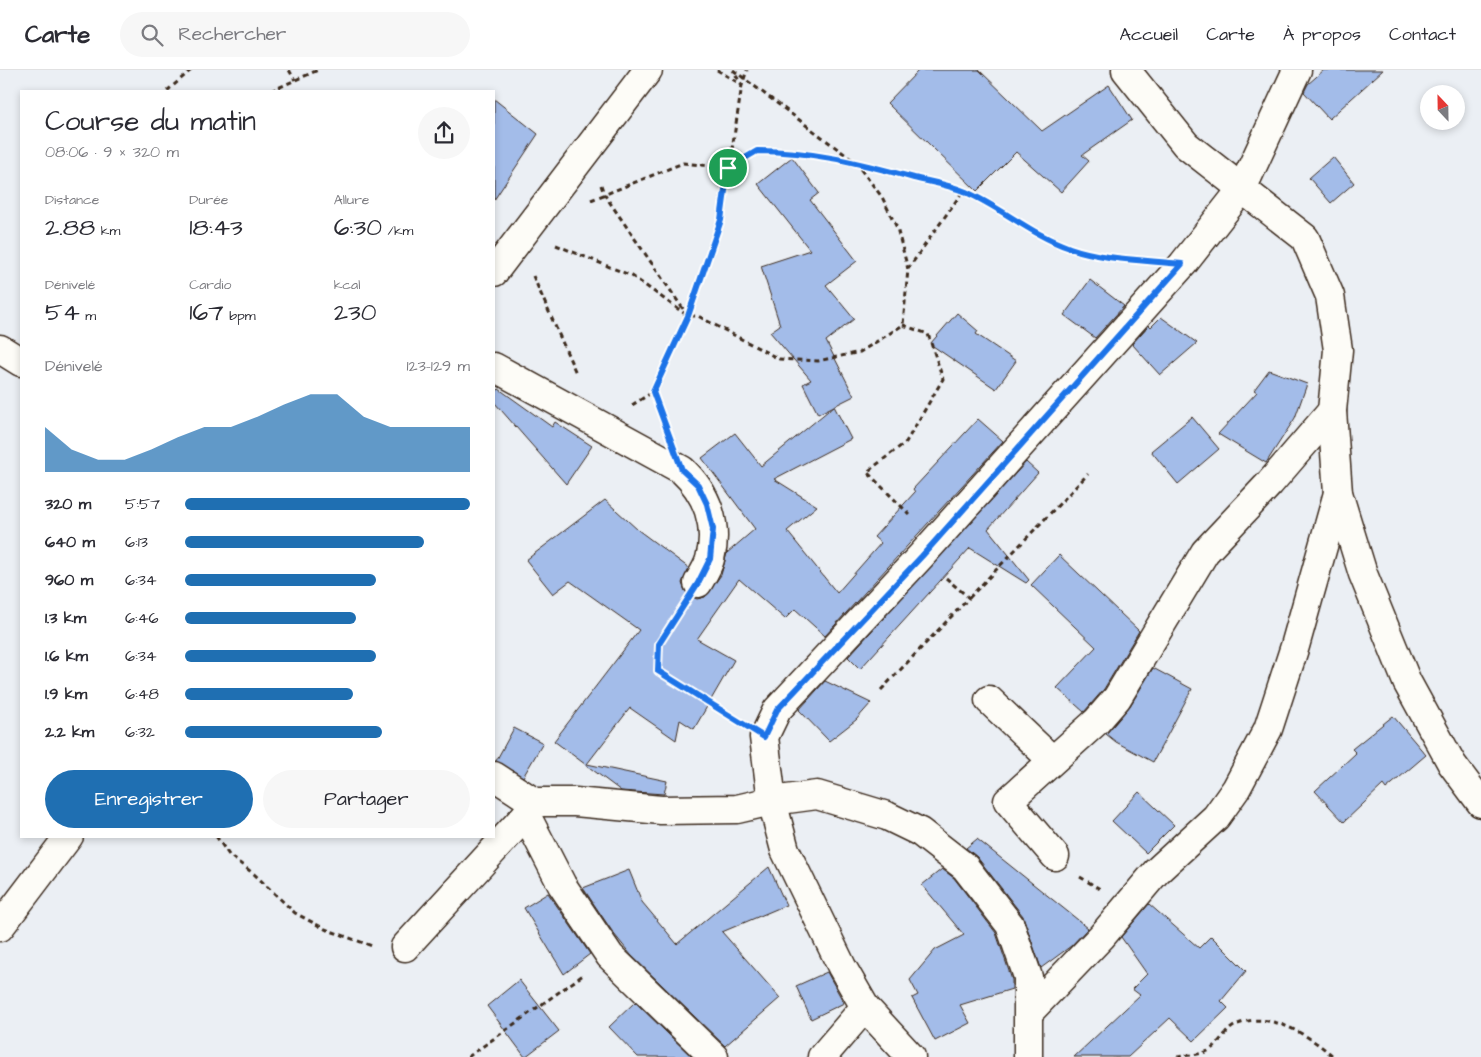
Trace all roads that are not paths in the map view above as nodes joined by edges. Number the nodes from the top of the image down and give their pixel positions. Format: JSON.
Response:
{"nodes":[{"id":1,"x":648,"y":70,"type":"edge"},
{"id":2,"x":1126,"y":70,"type":"edge"},
{"id":3,"x":1296,"y":70,"type":"edge"},
{"id":4,"x":1242,"y":189,"type":"junction"},
{"id":5,"x":495,"y":271,"type":"edge"},
{"id":6,"x":0,"y":349,"type":"edge"},
{"id":7,"x":20,"y":361,"type":"edge"},
{"id":8,"x":495,"y":368,"type":"edge"},
{"id":9,"x":1332,"y":411,"type":"junction"},
{"id":10,"x":1338,"y":493,"type":"junction"},
{"id":11,"x":698,"y":583,"type":"road end"},
{"id":12,"x":989,"y":700,"type":"dead end"},
{"id":13,"x":1052,"y":760,"type":"junction"},
{"id":14,"x":495,"y":777,"type":"edge"},
{"id":15,"x":772,"y":801,"type":"junction"},
{"id":16,"x":1481,"y":803,"type":"edge"},
{"id":17,"x":530,"y":808,"type":"junction"},
{"id":18,"x":67,"y":838,"type":"edge"},
{"id":19,"x":1055,"y":856,"type":"road end"},
{"id":20,"x":0,"y":927,"type":"edge"},
{"id":21,"x":405,"y":947,"type":"road end"},
{"id":22,"x":865,"y":1007,"type":"junction"},
{"id":23,"x":1030,"y":1011,"type":"junction"},
{"id":24,"x":714,"y":1057,"type":"edge"},
{"id":25,"x":822,"y":1057,"type":"edge"},
{"id":26,"x":911,"y":1057,"type":"edge"},
{"id":27,"x":1028,"y":1057,"type":"edge"}],
"edges":[{"from":1,"to":5,"type":"street"},
{"from":2,"to":4,"type":"street"},
{"from":3,"to":4,"type":"street"},
{"from":4,"to":9,"type":"street"},
{"from":4,"to":15,"type":"street"},
{"from":6,"to":7,"type":"street"},
{"from":8,"to":11,"type":"street"},
{"from":9,"to":10,"type":"street"},
{"from":9,"to":13,"type":"street"},
{"from":10,"to":16,"type":"street"},
{"from":10,"to":23,"type":"street"},
{"from":12,"to":13,"type":"street"},
{"from":13,"to":19,"type":"street"},
{"from":14,"to":17,"type":"street"},
{"from":15,"to":17,"type":"street"},
{"from":15,"to":22,"type":"street"},
{"from":15,"to":23,"type":"street"},
{"from":17,"to":21,"type":"street"},
{"from":17,"to":24,"type":"street"},
{"from":18,"to":20,"type":"street"},
{"from":22,"to":25,"type":"street"},
{"from":22,"to":26,"type":"street"},
{"from":23,"to":27,"type":"street"}]}
